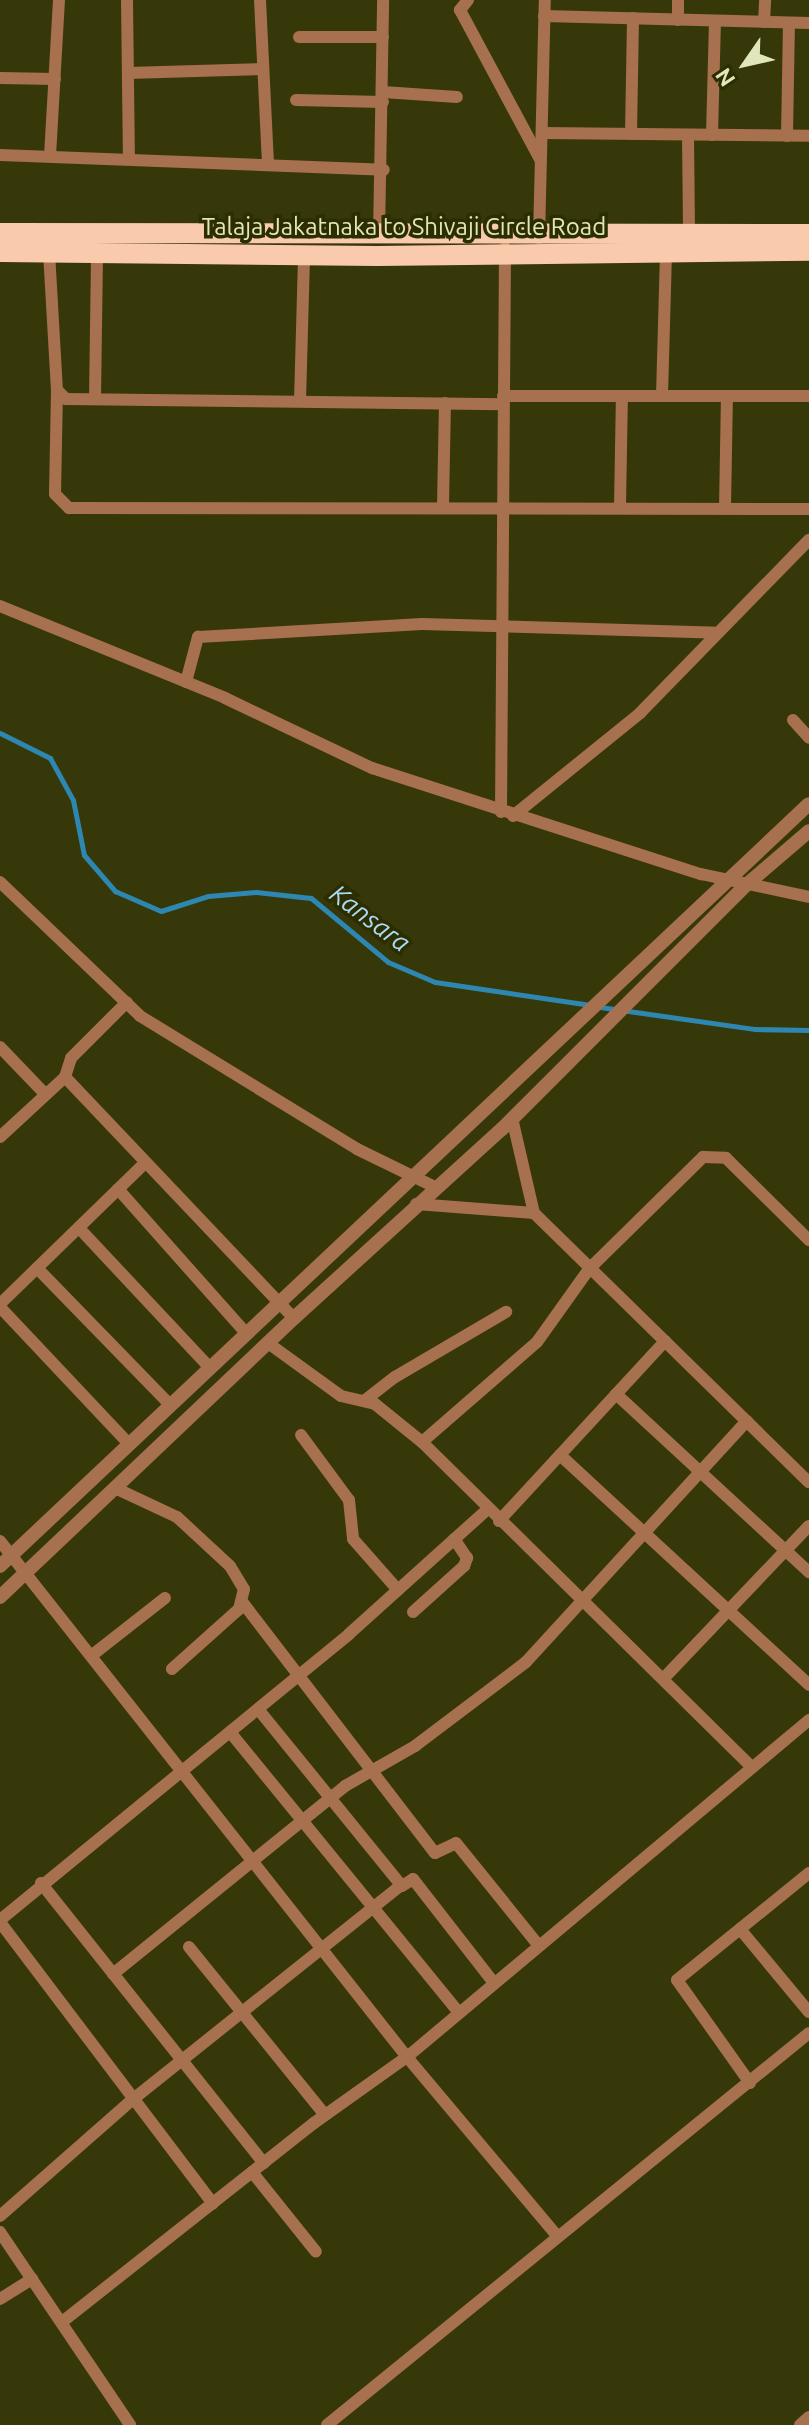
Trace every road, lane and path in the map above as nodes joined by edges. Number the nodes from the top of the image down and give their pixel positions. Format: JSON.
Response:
{"nodes":[{"id":1,"x":59,"y":0,"type":"edge"},
{"id":2,"x":127,"y":0,"type":"edge"},
{"id":3,"x":260,"y":0,"type":"edge"},
{"id":4,"x":383,"y":0,"type":"edge"},
{"id":5,"x":468,"y":0,"type":"edge"},
{"id":6,"x":545,"y":0,"type":"edge"},
{"id":7,"x":678,"y":0,"type":"edge"},
{"id":8,"x":765,"y":0,"type":"edge"},
{"id":9,"x":544,"y":16,"type":"junction"},
{"id":10,"x":633,"y":18,"type":"junction"},
{"id":11,"x":678,"y":20,"type":"junction"},
{"id":12,"x":715,"y":21,"type":"junction"},
{"id":13,"x":764,"y":22,"type":"junction"},
{"id":14,"x":789,"y":23,"type":"junction"},
{"id":15,"x":809,"y":23,"type":"edge"},
{"id":16,"x":299,"y":37,"type":"dead end"},
{"id":17,"x":383,"y":37,"type":"junction"},
{"id":18,"x":263,"y":69,"type":"junction"},
{"id":19,"x":128,"y":73,"type":"junction"},
{"id":20,"x":0,"y":78,"type":"edge"},
{"id":21,"x":55,"y":79,"type":"junction"},
{"id":22,"x":383,"y":97,"type":"junction"},
{"id":23,"x":457,"y":97,"type":"dead end"},
{"id":24,"x":296,"y":100,"type":"dead end"},
{"id":25,"x":543,"y":133,"type":"junction"},
{"id":26,"x":631,"y":134,"type":"junction"},
{"id":27,"x":688,"y":135,"type":"junction"},
{"id":28,"x":712,"y":135,"type":"junction"},
{"id":29,"x":787,"y":136,"type":"junction"},
{"id":30,"x":809,"y":136,"type":"edge"},
{"id":31,"x":0,"y":155,"type":"edge"},
{"id":32,"x":50,"y":156,"type":"junction"},
{"id":33,"x":129,"y":158,"type":"junction"},
{"id":34,"x":542,"y":161,"type":"junction"},
{"id":35,"x":268,"y":163,"type":"junction"},
{"id":36,"x":384,"y":170,"type":"junction"},
{"id":37,"x":0,"y":233,"type":"edge"},
{"id":38,"x":809,"y":234,"type":"edge"},
{"id":39,"x":689,"y":235,"type":"junction"},
{"id":40,"x":379,"y":236,"type":"junction"},
{"id":41,"x":505,"y":245,"type":"junction"},
{"id":42,"x":539,"y":245,"type":"junction"},
{"id":43,"x":809,"y":251,"type":"edge"},
{"id":44,"x":0,"y":252,"type":"edge"},
{"id":45,"x":49,"y":252,"type":"junction"},
{"id":46,"x":666,"y":252,"type":"junction"},
{"id":47,"x":97,"y":253,"type":"junction"},
{"id":48,"x":304,"y":255,"type":"junction"},
{"id":49,"x":57,"y":390,"type":"junction"},
{"id":50,"x":622,"y":396,"type":"junction"},
{"id":51,"x":662,"y":396,"type":"junction"},
{"id":52,"x":727,"y":396,"type":"junction"},
{"id":53,"x":809,"y":396,"type":"edge"},
{"id":54,"x":95,"y":399,"type":"junction"},
{"id":55,"x":503,"y":400,"type":"junction"},
{"id":56,"x":300,"y":401,"type":"junction"},
{"id":57,"x":445,"y":403,"type":"junction"},
{"id":58,"x":501,"y":505,"type":"junction"},
{"id":59,"x":443,"y":506,"type":"junction"},
{"id":60,"x":620,"y":506,"type":"junction"},
{"id":61,"x":725,"y":508,"type":"junction"},
{"id":62,"x":809,"y":509,"type":"edge"},
{"id":63,"x":809,"y":540,"type":"edge"},
{"id":64,"x":0,"y":606,"type":"edge"},
{"id":65,"x":500,"y":625,"type":"junction"},
{"id":66,"x":718,"y":633,"type":"junction"},
{"id":67,"x":186,"y":682,"type":"junction"},
{"id":68,"x":793,"y":720,"type":"dead end"},
{"id":69,"x":809,"y":738,"type":"edge"},
{"id":70,"x":809,"y":804,"type":"edge"},
{"id":71,"x":507,"y":814,"type":"junction"},
{"id":72,"x":809,"y":831,"type":"edge"},
{"id":73,"x":728,"y":878,"type":"junction"},
{"id":74,"x":0,"y":882,"type":"edge"},
{"id":75,"x":745,"y":886,"type":"junction"},
{"id":76,"x":809,"y":897,"type":"edge"},
{"id":77,"x":127,"y":1002,"type":"junction"},
{"id":78,"x":0,"y":1047,"type":"edge"},
{"id":79,"x":65,"y":1077,"type":"junction"},
{"id":80,"x":45,"y":1094,"type":"junction"},
{"id":81,"x":512,"y":1118,"type":"junction"},
{"id":82,"x":0,"y":1137,"type":"edge"},
{"id":83,"x":145,"y":1163,"type":"junction"},
{"id":84,"x":416,"y":1177,"type":"junction"},
{"id":85,"x":435,"y":1187,"type":"junction"},
{"id":86,"x":118,"y":1189,"type":"junction"},
{"id":87,"x":416,"y":1204,"type":"junction"},
{"id":88,"x":534,"y":1213,"type":"junction"},
{"id":89,"x":79,"y":1228,"type":"junction"},
{"id":90,"x":809,"y":1240,"type":"edge"},
{"id":91,"x":37,"y":1268,"type":"junction"},
{"id":92,"x":589,"y":1269,"type":"junction"},
{"id":93,"x":279,"y":1302,"type":"junction"},
{"id":94,"x":0,"y":1306,"type":"edge"},
{"id":95,"x":506,"y":1312,"type":"dead end"},
{"id":96,"x":294,"y":1318,"type":"junction"},
{"id":97,"x":246,"y":1333,"type":"junction"},
{"id":98,"x":665,"y":1341,"type":"junction"},
{"id":99,"x":268,"y":1343,"type":"junction"},
{"id":100,"x":210,"y":1368,"type":"junction"},
{"id":101,"x":616,"y":1394,"type":"junction"},
{"id":102,"x":364,"y":1401,"type":"junction"},
{"id":103,"x":170,"y":1405,"type":"junction"},
{"id":104,"x":747,"y":1421,"type":"junction"},
{"id":105,"x":301,"y":1435,"type":"dead end"},
{"id":106,"x":422,"y":1442,"type":"junction"},
{"id":107,"x":129,"y":1444,"type":"junction"},
{"id":108,"x":560,"y":1455,"type":"junction"},
{"id":109,"x":699,"y":1473,"type":"junction"},
{"id":110,"x":809,"y":1482,"type":"edge"},
{"id":111,"x":115,"y":1488,"type":"junction"},
{"id":112,"x":488,"y":1509,"type":"junction"},
{"id":113,"x":499,"y":1521,"type":"junction"},
{"id":114,"x":809,"y":1526,"type":"edge"},
{"id":115,"x":644,"y":1534,"type":"junction"},
{"id":116,"x":454,"y":1539,"type":"junction"},
{"id":117,"x":0,"y":1541,"type":"edge"},
{"id":118,"x":785,"y":1551,"type":"junction"},
{"id":119,"x":12,"y":1555,"type":"junction"},
{"id":120,"x":0,"y":1566,"type":"edge"},
{"id":121,"x":809,"y":1572,"type":"edge"},
{"id":122,"x":26,"y":1573,"type":"junction"},
{"id":123,"x":398,"y":1590,"type":"junction"},
{"id":124,"x":0,"y":1597,"type":"edge"},
{"id":125,"x":165,"y":1598,"type":"dead end"},
{"id":126,"x":243,"y":1603,"type":"junction"},
{"id":127,"x":584,"y":1603,"type":"junction"},
{"id":128,"x":729,"y":1610,"type":"junction"},
{"id":129,"x":413,"y":1612,"type":"dead end"},
{"id":130,"x":91,"y":1656,"type":"junction"},
{"id":131,"x":172,"y":1669,"type":"dead end"},
{"id":132,"x":299,"y":1675,"type":"junction"},
{"id":133,"x":664,"y":1678,"type":"junction"},
{"id":134,"x":809,"y":1685,"type":"edge"},
{"id":135,"x":258,"y":1709,"type":"junction"},
{"id":136,"x":809,"y":1720,"type":"edge"},
{"id":137,"x":230,"y":1732,"type":"junction"},
{"id":138,"x":752,"y":1767,"type":"junction"},
{"id":139,"x":180,"y":1770,"type":"junction"},
{"id":140,"x":370,"y":1771,"type":"junction"},
{"id":141,"x":331,"y":1798,"type":"junction"},
{"id":142,"x":304,"y":1820,"type":"junction"},
{"id":143,"x":252,"y":1861,"type":"junction"},
{"id":144,"x":809,"y":1873,"type":"edge"},
{"id":145,"x":41,"y":1883,"type":"junction"},
{"id":146,"x":401,"y":1885,"type":"junction"},
{"id":147,"x":373,"y":1908,"type":"junction"},
{"id":148,"x":0,"y":1921,"type":"edge"},
{"id":149,"x":740,"y":1929,"type":"junction"},
{"id":150,"x":539,"y":1946,"type":"junction"},
{"id":151,"x":189,"y":1947,"type":"dead end"},
{"id":152,"x":322,"y":1949,"type":"junction"},
{"id":153,"x":113,"y":1974,"type":"junction"},
{"id":154,"x":494,"y":1983,"type":"junction"},
{"id":155,"x":809,"y":2012,"type":"edge"},
{"id":156,"x":241,"y":2013,"type":"junction"},
{"id":157,"x":459,"y":2013,"type":"junction"},
{"id":158,"x":809,"y":2033,"type":"edge"},
{"id":159,"x":407,"y":2057,"type":"junction"},
{"id":160,"x":181,"y":2061,"type":"junction"},
{"id":161,"x":750,"y":2083,"type":"junction"},
{"id":162,"x":132,"y":2100,"type":"junction"},
{"id":163,"x":325,"y":2115,"type":"junction"},
{"id":164,"x":264,"y":2163,"type":"junction"},
{"id":165,"x":252,"y":2172,"type":"junction"},
{"id":166,"x":213,"y":2204,"type":"junction"},
{"id":167,"x":0,"y":2216,"type":"edge"},
{"id":168,"x":0,"y":2232,"type":"edge"},
{"id":169,"x":557,"y":2236,"type":"junction"},
{"id":170,"x":316,"y":2252,"type":"dead end"},
{"id":171,"x":32,"y":2279,"type":"junction"},
{"id":172,"x":0,"y":2299,"type":"edge"},
{"id":173,"x":62,"y":2322,"type":"junction"},
{"id":174,"x":809,"y":2417,"type":"edge"},
{"id":175,"x":130,"y":2425,"type":"edge"},
{"id":176,"x":327,"y":2425,"type":"edge"},
{"id":177,"x":800,"y":2425,"type":"edge"}],
"edges":[{"from":1,"to":21,"type":"street"},
{"from":2,"to":19,"type":"street"},
{"from":3,"to":18,"type":"street"},
{"from":4,"to":17,"type":"street"},
{"from":5,"to":34,"type":"street"},
{"from":6,"to":9,"type":"street"},
{"from":7,"to":11,"type":"street"},
{"from":8,"to":13,"type":"street"},
{"from":9,"to":10,"type":"street"},
{"from":9,"to":25,"type":"street"},
{"from":10,"to":11,"type":"street"},
{"from":10,"to":26,"type":"street"},
{"from":11,"to":12,"type":"street"},
{"from":12,"to":13,"type":"street"},
{"from":12,"to":28,"type":"street"},
{"from":13,"to":14,"type":"street"},
{"from":14,"to":15,"type":"street"},
{"from":14,"to":29,"type":"street"},
{"from":16,"to":17,"type":"street"},
{"from":17,"to":22,"type":"street"},
{"from":18,"to":19,"type":"street"},
{"from":18,"to":35,"type":"street"},
{"from":19,"to":33,"type":"street"},
{"from":20,"to":21,"type":"street"},
{"from":21,"to":32,"type":"street"},
{"from":22,"to":23,"type":"street"},
{"from":22,"to":24,"type":"street"},
{"from":22,"to":36,"type":"street"},
{"from":25,"to":26,"type":"street"},
{"from":25,"to":34,"type":"street"},
{"from":26,"to":27,"type":"street"},
{"from":27,"to":28,"type":"street"},
{"from":27,"to":39,"type":"street"},
{"from":28,"to":29,"type":"street"},
{"from":29,"to":30,"type":"street"},
{"from":31,"to":32,"type":"street"},
{"from":32,"to":33,"type":"street"},
{"from":33,"to":35,"type":"street"},
{"from":34,"to":42,"type":"street"},
{"from":35,"to":36,"type":"street"},
{"from":36,"to":40,"type":"street"},
{"from":37,"to":40,"type":"highway","name":"Talaja Jakatnaka to Shivaji Circle Road"},
{"from":38,"to":39,"type":"highway","name":"Talaja Jakatnaka to Shivaji Circle Road"},
{"from":39,"to":42,"type":"highway","name":"Talaja Jakatnaka to Shivaji Circle Road"},
{"from":40,"to":41,"type":"highway","name":"Talaja Jakatnaka to Shivaji Circle Road"},
{"from":41,"to":42,"type":"highway","name":"Talaja Jakatnaka to Shivaji Circle Road"},
{"from":41,"to":48,"type":"highway","name":"Talaja Jakatnaka to Shivaji Circle Road"},
{"from":41,"to":55,"type":"street"},
{"from":42,"to":46,"type":"highway","name":"Talaja Jakatnaka to Shivaji Circle Road"},
{"from":43,"to":46,"type":"highway","name":"Talaja Jakatnaka to Shivaji Circle Road"},
{"from":44,"to":45,"type":"highway","name":"Talaja Jakatnaka to Shivaji Circle Road"},
{"from":45,"to":47,"type":"highway","name":"Talaja Jakatnaka to Shivaji Circle Road"},
{"from":45,"to":49,"type":"street"},
{"from":46,"to":51,"type":"street"},
{"from":47,"to":48,"type":"highway","name":"Talaja Jakatnaka to Shivaji Circle Road"},
{"from":47,"to":54,"type":"street"},
{"from":48,"to":56,"type":"street"},
{"from":49,"to":54,"type":"street"},
{"from":49,"to":59,"type":"street"},
{"from":50,"to":51,"type":"street"},
{"from":50,"to":55,"type":"street"},
{"from":50,"to":60,"type":"street"},
{"from":51,"to":52,"type":"street"},
{"from":52,"to":53,"type":"street"},
{"from":52,"to":61,"type":"street"},
{"from":54,"to":56,"type":"street"},
{"from":55,"to":57,"type":"street"},
{"from":55,"to":58,"type":"street"},
{"from":56,"to":57,"type":"street"},
{"from":57,"to":59,"type":"street"},
{"from":58,"to":59,"type":"street"},
{"from":58,"to":60,"type":"street"},
{"from":58,"to":65,"type":"street"},
{"from":60,"to":61,"type":"street"},
{"from":61,"to":62,"type":"street"},
{"from":63,"to":66,"type":"street"},
{"from":64,"to":67,"type":"street"},
{"from":65,"to":66,"type":"street"},
{"from":65,"to":67,"type":"street"},
{"from":65,"to":71,"type":"street"},
{"from":66,"to":71,"type":"street"},
{"from":67,"to":71,"type":"street"},
{"from":68,"to":69,"type":"street"},
{"from":70,"to":73,"type":"street"},
{"from":71,"to":73,"type":"street"},
{"from":72,"to":75,"type":"street"},
{"from":73,"to":75,"type":"street"},
{"from":73,"to":84,"type":"street"},
{"from":74,"to":77,"type":"street"},
{"from":75,"to":76,"type":"street"},
{"from":75,"to":81,"type":"street"},
{"from":77,"to":79,"type":"street"},
{"from":77,"to":84,"type":"street"},
{"from":78,"to":80,"type":"street"},
{"from":79,"to":80,"type":"street"},
{"from":79,"to":83,"type":"street"},
{"from":80,"to":82,"type":"street"},
{"from":81,"to":85,"type":"street"},
{"from":81,"to":88,"type":"street"},
{"from":83,"to":86,"type":"street"},
{"from":83,"to":93,"type":"street"},
{"from":84,"to":85,"type":"street"},
{"from":84,"to":93,"type":"street"},
{"from":85,"to":87,"type":"street"},
{"from":86,"to":89,"type":"street"},
{"from":86,"to":97,"type":"street"},
{"from":87,"to":88,"type":"street"},
{"from":87,"to":96,"type":"street"},
{"from":88,"to":92,"type":"street"},
{"from":89,"to":91,"type":"street"},
{"from":89,"to":100,"type":"street"},
{"from":90,"to":92,"type":"street"},
{"from":91,"to":94,"type":"street"},
{"from":91,"to":103,"type":"street"},
{"from":92,"to":98,"type":"street"},
{"from":92,"to":106,"type":"street"},
{"from":93,"to":96,"type":"street"},
{"from":93,"to":97,"type":"street"},
{"from":94,"to":107,"type":"street"},
{"from":95,"to":102,"type":"street"},
{"from":96,"to":99,"type":"street"},
{"from":97,"to":100,"type":"street"},
{"from":98,"to":101,"type":"street"},
{"from":98,"to":104,"type":"street"},
{"from":99,"to":102,"type":"street"},
{"from":99,"to":111,"type":"street"},
{"from":100,"to":103,"type":"street"},
{"from":101,"to":108,"type":"street"},
{"from":101,"to":109,"type":"street"},
{"from":102,"to":106,"type":"street"},
{"from":103,"to":107,"type":"street"},
{"from":104,"to":109,"type":"street"},
{"from":104,"to":110,"type":"street"},
{"from":105,"to":123,"type":"street"},
{"from":106,"to":112,"type":"street"},
{"from":107,"to":119,"type":"street"},
{"from":108,"to":113,"type":"street"},
{"from":108,"to":115,"type":"street"},
{"from":109,"to":115,"type":"street"},
{"from":109,"to":118,"type":"street"},
{"from":111,"to":122,"type":"street"},
{"from":111,"to":126,"type":"street"},
{"from":112,"to":113,"type":"street"},
{"from":112,"to":116,"type":"street"},
{"from":113,"to":127,"type":"street"},
{"from":114,"to":118,"type":"street"},
{"from":115,"to":127,"type":"street"},
{"from":115,"to":128,"type":"street"},
{"from":116,"to":123,"type":"street"},
{"from":116,"to":129,"type":"street"},
{"from":117,"to":119,"type":"street"},
{"from":118,"to":121,"type":"street"},
{"from":118,"to":128,"type":"street"},
{"from":119,"to":120,"type":"street"},
{"from":119,"to":122,"type":"street"},
{"from":122,"to":124,"type":"street"},
{"from":122,"to":130,"type":"street"},
{"from":123,"to":132,"type":"street"},
{"from":125,"to":130,"type":"street"},
{"from":126,"to":131,"type":"street"},
{"from":126,"to":132,"type":"street"},
{"from":127,"to":133,"type":"street"},
{"from":127,"to":140,"type":"street"},
{"from":128,"to":133,"type":"street"},
{"from":128,"to":134,"type":"street"},
{"from":130,"to":139,"type":"street"},
{"from":132,"to":135,"type":"street"},
{"from":132,"to":140,"type":"street"},
{"from":133,"to":138,"type":"street"},
{"from":135,"to":137,"type":"street"},
{"from":135,"to":141,"type":"street"},
{"from":136,"to":138,"type":"street"},
{"from":137,"to":139,"type":"street"},
{"from":137,"to":142,"type":"street"},
{"from":138,"to":150,"type":"street"},
{"from":139,"to":143,"type":"street"},
{"from":139,"to":145,"type":"street"},
{"from":140,"to":141,"type":"street"},
{"from":140,"to":150,"type":"street"},
{"from":141,"to":142,"type":"street"},
{"from":141,"to":146,"type":"street"},
{"from":142,"to":143,"type":"street"},
{"from":142,"to":147,"type":"street"},
{"from":143,"to":152,"type":"street"},
{"from":143,"to":153,"type":"street"},
{"from":144,"to":149,"type":"street"},
{"from":145,"to":148,"type":"street"},
{"from":145,"to":153,"type":"street"},
{"from":146,"to":147,"type":"street"},
{"from":146,"to":154,"type":"street"},
{"from":147,"to":152,"type":"street"},
{"from":147,"to":157,"type":"street"},
{"from":148,"to":162,"type":"street"},
{"from":149,"to":155,"type":"street"},
{"from":149,"to":161,"type":"street"},
{"from":150,"to":154,"type":"street"},
{"from":151,"to":156,"type":"street"},
{"from":152,"to":156,"type":"street"},
{"from":152,"to":159,"type":"street"},
{"from":153,"to":160,"type":"street"},
{"from":154,"to":157,"type":"street"},
{"from":156,"to":160,"type":"street"},
{"from":156,"to":163,"type":"street"},
{"from":157,"to":159,"type":"street"},
{"from":158,"to":161,"type":"street"},
{"from":159,"to":163,"type":"street"},
{"from":159,"to":169,"type":"street"},
{"from":160,"to":162,"type":"street"},
{"from":160,"to":164,"type":"street"},
{"from":161,"to":169,"type":"street"},
{"from":162,"to":166,"type":"street"},
{"from":162,"to":167,"type":"street"},
{"from":163,"to":164,"type":"street"},
{"from":164,"to":165,"type":"street"},
{"from":165,"to":166,"type":"street"},
{"from":165,"to":170,"type":"street"},
{"from":166,"to":173,"type":"street"},
{"from":168,"to":171,"type":"street"},
{"from":169,"to":176,"type":"street"},
{"from":171,"to":172,"type":"street"},
{"from":171,"to":173,"type":"street"},
{"from":173,"to":175,"type":"street"},
{"from":174,"to":177,"type":"street"}]}
